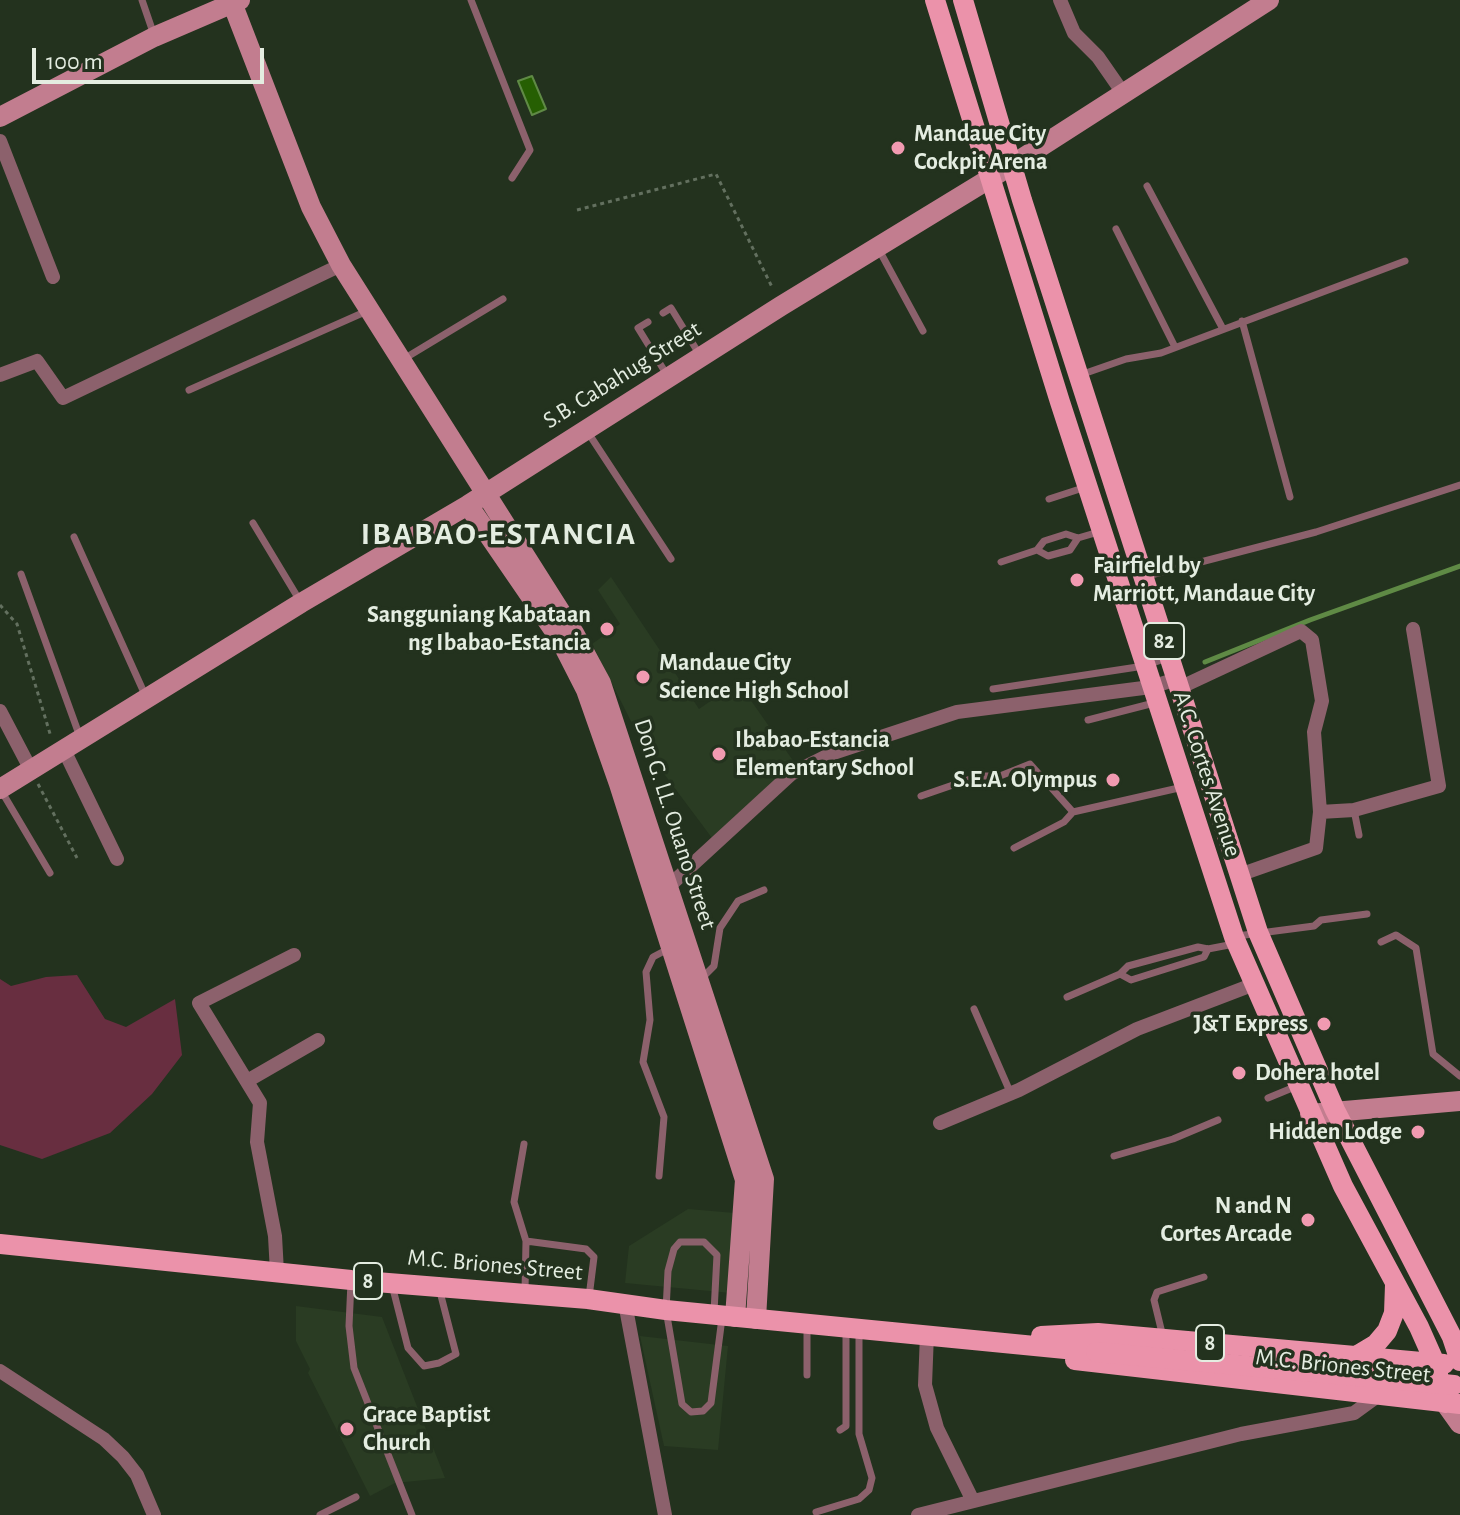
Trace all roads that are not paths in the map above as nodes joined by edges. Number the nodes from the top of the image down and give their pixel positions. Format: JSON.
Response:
{"nodes":[{"id":1,"x":142,"y":0,"type":"edge"},
{"id":2,"x":471,"y":0,"type":"edge"},
{"id":3,"x":935,"y":0,"type":"edge"},
{"id":4,"x":963,"y":0,"type":"edge"},
{"id":5,"x":1060,"y":0,"type":"edge"},
{"id":6,"x":1269,"y":0,"type":"edge"},
{"id":7,"x":234,"y":1,"type":"edge"},
{"id":8,"x":154,"y":37,"type":"junction"},
{"id":9,"x":1123,"y":93,"type":"junction"},
{"id":10,"x":0,"y":117,"type":"edge"},
{"id":11,"x":0,"y":141,"type":"edge"},
{"id":12,"x":1012,"y":165,"type":"junction"},
{"id":13,"x":990,"y":177,"type":"junction"},
{"id":14,"x":512,"y":178,"type":"dead end"},
{"id":15,"x":1147,"y":186,"type":"dead end"},
{"id":16,"x":1116,"y":229,"type":"dead end"},
{"id":17,"x":877,"y":247,"type":"junction"},
{"id":18,"x":1405,"y":261,"type":"dead end"},
{"id":19,"x":341,"y":265,"type":"junction"},
{"id":20,"x":53,"y":277,"type":"dead end"},
{"id":21,"x":503,"y":299,"type":"dead end"},
{"id":22,"x":367,"y":311,"type":"junction"},
{"id":23,"x":663,"y":313,"type":"dead end"},
{"id":24,"x":1242,"y":321,"type":"junction"},
{"id":25,"x":648,"y":322,"type":"dead end"},
{"id":26,"x":1223,"y":329,"type":"junction"},
{"id":27,"x":923,"y":331,"type":"dead end"},
{"id":28,"x":1175,"y":347,"type":"junction"},
{"id":29,"x":701,"y":357,"type":"junction"},
{"id":30,"x":401,"y":360,"type":"junction"},
{"id":31,"x":0,"y":375,"type":"edge"},
{"id":32,"x":668,"y":377,"type":"junction"},
{"id":33,"x":1082,"y":385,"type":"junction"},
{"id":34,"x":189,"y":390,"type":"dead end"},
{"id":35,"x":1060,"y":402,"type":"junction"},
{"id":36,"x":585,"y":429,"type":"junction"},
{"id":37,"x":1460,"y":485,"type":"edge"},
{"id":38,"x":1088,"y":487,"type":"junction"},
{"id":39,"x":1290,"y":497,"type":"dead end"},
{"id":40,"x":476,"y":499,"type":"junction"},
{"id":41,"x":1049,"y":499,"type":"dead end"},
{"id":42,"x":253,"y":523,"type":"dead end"},
{"id":43,"x":1102,"y":531,"type":"junction"},
{"id":44,"x":74,"y":537,"type":"dead end"},
{"id":45,"x":1078,"y":538,"type":"junction"},
{"id":46,"x":1037,"y":550,"type":"junction"},
{"id":47,"x":671,"y":559,"type":"dead end"},
{"id":48,"x":1001,"y":562,"type":"dead end"},
{"id":49,"x":21,"y":574,"type":"dead end"},
{"id":50,"x":1144,"y":577,"type":"junction"},
{"id":51,"x":301,"y":603,"type":"junction"},
{"id":52,"x":1413,"y":629,"type":"dead end"},
{"id":53,"x":1169,"y":658,"type":"junction"},
{"id":54,"x":1144,"y":666,"type":"junction"},
{"id":55,"x":1178,"y":684,"type":"junction"},
{"id":56,"x":993,"y":689,"type":"dead end"},
{"id":57,"x":1154,"y":695,"type":"junction"},
{"id":58,"x":147,"y":699,"type":"junction"},
{"id":59,"x":0,"y":711,"type":"edge"},
{"id":60,"x":1088,"y":720,"type":"dead end"},
{"id":61,"x":66,"y":743,"type":"junction"},
{"id":62,"x":31,"y":770,"type":"junction"},
{"id":63,"x":1185,"y":786,"type":"junction"},
{"id":64,"x":0,"y":789,"type":"edge"},
{"id":65,"x":921,"y":796,"type":"dead end"},
{"id":66,"x":1354,"y":810,"type":"junction"},
{"id":67,"x":1073,"y":812,"type":"junction"},
{"id":68,"x":1320,"y":812,"type":"junction"},
{"id":69,"x":640,"y":820,"type":"junction"},
{"id":70,"x":1359,"y":835,"type":"dead end"},
{"id":71,"x":1014,"y":848,"type":"dead end"},
{"id":72,"x":117,"y":859,"type":"dead end"},
{"id":73,"x":50,"y":873,"type":"dead end"},
{"id":74,"x":1239,"y":875,"type":"junction"},
{"id":75,"x":668,"y":887,"type":"junction"},
{"id":76,"x":764,"y":890,"type":"dead end"},
{"id":77,"x":1367,"y":914,"type":"dead end"},
{"id":78,"x":1258,"y":932,"type":"junction"},
{"id":79,"x":1235,"y":940,"type":"junction"},
{"id":80,"x":1381,"y":942,"type":"dead end"},
{"id":81,"x":672,"y":947,"type":"junction"},
{"id":82,"x":1208,"y":949,"type":"junction"},
{"id":83,"x":1176,"y":953,"type":"junction"},
{"id":84,"x":294,"y":955,"type":"dead end"},
{"id":85,"x":1181,"y":965,"type":"junction"},
{"id":86,"x":1120,"y":974,"type":"junction"},
{"id":87,"x":699,"y":982,"type":"junction"},
{"id":88,"x":1252,"y":985,"type":"junction"},
{"id":89,"x":1067,"y":997,"type":"dead end"},
{"id":90,"x":974,"y":1009,"type":"dead end"},
{"id":91,"x":701,"y":1016,"type":"junction"},
{"id":92,"x":318,"y":1040,"type":"dead end"},
{"id":93,"x":1460,"y":1076,"type":"edge"},
{"id":94,"x":247,"y":1081,"type":"junction"},
{"id":95,"x":1297,"y":1086,"type":"junction"},
{"id":96,"x":1011,"y":1094,"type":"junction"},
{"id":97,"x":1268,"y":1098,"type":"dead end"},
{"id":98,"x":1460,"y":1101,"type":"edge"},
{"id":99,"x":1335,"y":1110,"type":"junction"},
{"id":100,"x":1310,"y":1114,"type":"junction"},
{"id":101,"x":1218,"y":1120,"type":"dead end"},
{"id":102,"x":940,"y":1123,"type":"dead end"},
{"id":103,"x":524,"y":1144,"type":"dead end"},
{"id":104,"x":1114,"y":1156,"type":"dead end"},
{"id":105,"x":659,"y":1176,"type":"dead end"},
{"id":106,"x":526,"y":1241,"type":"junction"},
{"id":107,"x":0,"y":1244,"type":"edge"},
{"id":108,"x":277,"y":1272,"type":"junction"},
{"id":109,"x":1204,"y":1277,"type":"dead end"},
{"id":110,"x":1394,"y":1277,"type":"junction"},
{"id":111,"x":351,"y":1280,"type":"junction"},
{"id":112,"x":392,"y":1283,"type":"junction"},
{"id":113,"x":439,"y":1287,"type":"junction"},
{"id":114,"x":525,"y":1294,"type":"junction"},
{"id":115,"x":588,"y":1299,"type":"junction"},
{"id":116,"x":625,"y":1303,"type":"junction"},
{"id":117,"x":666,"y":1310,"type":"junction"},
{"id":118,"x":1441,"y":1315,"type":"junction"},
{"id":119,"x":732,"y":1317,"type":"junction"},
{"id":120,"x":807,"y":1323,"type":"junction"},
{"id":121,"x":852,"y":1327,"type":"junction"},
{"id":122,"x":927,"y":1334,"type":"junction"},
{"id":123,"x":985,"y":1339,"type":"junction"},
{"id":124,"x":1164,"y":1339,"type":"junction"},
{"id":125,"x":1460,"y":1339,"type":"edge"},
{"id":126,"x":1355,"y":1356,"type":"junction"},
{"id":127,"x":1435,"y":1363,"type":"junction"},
{"id":128,"x":1460,"y":1363,"type":"edge"},
{"id":129,"x":0,"y":1371,"type":"edge"},
{"id":130,"x":807,"y":1375,"type":"dead end"},
{"id":131,"x":1460,"y":1385,"type":"edge"},
{"id":132,"x":1376,"y":1397,"type":"junction"},
{"id":133,"x":1452,"y":1404,"type":"edge"},
{"id":134,"x":1460,"y":1424,"type":"edge"},
{"id":135,"x":840,"y":1430,"type":"dead end"},
{"id":136,"x":356,"y":1497,"type":"dead end"},
{"id":137,"x":975,"y":1505,"type":"junction"},
{"id":138,"x":816,"y":1512,"type":"dead end"},
{"id":139,"x":154,"y":1515,"type":"edge"},
{"id":140,"x":320,"y":1515,"type":"edge"},
{"id":141,"x":412,"y":1515,"type":"edge"},
{"id":142,"x":665,"y":1515,"type":"edge"},
{"id":143,"x":918,"y":1515,"type":"edge"}],
"edges":[{"from":1,"to":8,"type":"lane"},
{"from":2,"to":14,"type":"lane"},
{"from":3,"to":13,"type":"main road","name":"A.C. Cortes Avenue","number":"82"},
{"from":4,"to":12,"type":"main road","name":"A.C. Cortes Avenue","number":"82"},
{"from":5,"to":9,"type":"street"},
{"from":6,"to":9,"type":"street","name":"S.B. Cabahug Street"},
{"from":7,"to":8,"type":"street"},
{"from":7,"to":19,"type":"street","name":"Don G. LL. Ouano Street"},
{"from":8,"to":10,"type":"street"},
{"from":9,"to":12,"type":"street","name":"S.B. Cabahug Street"},
{"from":11,"to":20,"type":"street"},
{"from":12,"to":13,"type":"street","name":"S.B. Cabahug Street"},
{"from":12,"to":33,"type":"main road","name":"A.C. Cortes Avenue","number":"82"},
{"from":13,"to":17,"type":"street","name":"S.B. Cabahug Street"},
{"from":13,"to":35,"type":"main road","name":"A.C. Cortes Avenue","number":"82"},
{"from":15,"to":26,"type":"lane"},
{"from":16,"to":28,"type":"lane"},
{"from":17,"to":27,"type":"lane"},
{"from":17,"to":29,"type":"street","name":"S.B. Cabahug Street"},
{"from":18,"to":24,"type":"lane"},
{"from":19,"to":22,"type":"street","name":"Don G. LL. Ouano Street"},
{"from":19,"to":31,"type":"street"},
{"from":21,"to":30,"type":"lane"},
{"from":22,"to":30,"type":"street","name":"Don G. LL. Ouano Street"},
{"from":22,"to":34,"type":"lane"},
{"from":23,"to":29,"type":"lane"},
{"from":24,"to":26,"type":"lane"},
{"from":24,"to":39,"type":"lane"},
{"from":25,"to":32,"type":"lane"},
{"from":26,"to":28,"type":"lane"},
{"from":28,"to":33,"type":"lane"},
{"from":29,"to":32,"type":"street","name":"S.B. Cabahug Street"},
{"from":30,"to":40,"type":"street","name":"Don G. LL. Ouano Street"},
{"from":32,"to":36,"type":"street","name":"S.B. Cabahug Street"},
{"from":33,"to":35,"type":"main road"},
{"from":33,"to":50,"type":"main road","name":"A.C. Cortes Avenue","number":"82"},
{"from":35,"to":38,"type":"main road","name":"A.C. Cortes Avenue","number":"82"},
{"from":36,"to":40,"type":"street","name":"S.B. Cabahug Street"},
{"from":36,"to":47,"type":"lane"},
{"from":37,"to":50,"type":"lane"},
{"from":38,"to":41,"type":"lane"},
{"from":38,"to":43,"type":"main road","name":"A.C. Cortes Avenue","number":"82"},
{"from":40,"to":51,"type":"street","name":"S.B. Cabahug Street"},
{"from":40,"to":69,"type":"street","name":"Don G. LL. Ouano Street"},
{"from":42,"to":51,"type":"lane"},
{"from":43,"to":45,"type":"lane"},
{"from":43,"to":54,"type":"main road","name":"A.C. Cortes Avenue","number":"82"},
{"from":44,"to":58,"type":"lane"},
{"from":45,"to":46,"type":"lane"},
{"from":45,"to":46,"type":"lane"},
{"from":46,"to":48,"type":"lane"},
{"from":49,"to":61,"type":"lane"},
{"from":50,"to":53,"type":"main road","name":"A.C. Cortes Avenue","number":"82"},
{"from":51,"to":58,"type":"street","name":"S.B. Cabahug Street"},
{"from":52,"to":66,"type":"street"},
{"from":53,"to":54,"type":"lane"},
{"from":53,"to":55,"type":"main road","name":"A.C. Cortes Avenue","number":"82"},
{"from":54,"to":56,"type":"lane"},
{"from":54,"to":57,"type":"main road","name":"A.C. Cortes Avenue","number":"82"},
{"from":55,"to":57,"type":"street"},
{"from":55,"to":68,"type":"street"},
{"from":55,"to":74,"type":"main road","name":"A.C. Cortes Avenue","number":"82"},
{"from":57,"to":60,"type":"lane"},
{"from":57,"to":63,"type":"main road","name":"A.C. Cortes Avenue","number":"82"},
{"from":57,"to":75,"type":"street"},
{"from":58,"to":61,"type":"street","name":"S.B. Cabahug Street"},
{"from":59,"to":62,"type":"street"},
{"from":61,"to":62,"type":"street","name":"S.B. Cabahug Street"},
{"from":61,"to":72,"type":"street"},
{"from":62,"to":64,"type":"street","name":"S.B. Cabahug Street"},
{"from":63,"to":67,"type":"lane"},
{"from":63,"to":79,"type":"main road","name":"A.C. Cortes Avenue","number":"82"},
{"from":64,"to":73,"type":"lane"},
{"from":65,"to":67,"type":"lane"},
{"from":66,"to":68,"type":"street"},
{"from":66,"to":70,"type":"lane"},
{"from":67,"to":71,"type":"lane"},
{"from":68,"to":74,"type":"street"},
{"from":69,"to":75,"type":"street","name":"Don G. LL. Ouano Street"},
{"from":69,"to":81,"type":"street","name":"Don G. LL. Ouano Street"},
{"from":74,"to":78,"type":"main road","name":"A.C. Cortes Avenue","number":"82"},
{"from":75,"to":87,"type":"street","name":"Don G. LL. Ouano Street"},
{"from":76,"to":87,"type":"lane"},
{"from":77,"to":78,"type":"lane"},
{"from":78,"to":79,"type":"lane"},
{"from":78,"to":99,"type":"main road","name":"A.C. Cortes Avenue","number":"82"},
{"from":79,"to":82,"type":"lane"},
{"from":79,"to":88,"type":"main road","name":"A.C. Cortes Avenue","number":"82"},
{"from":80,"to":93,"type":"lane"},
{"from":81,"to":91,"type":"street","name":"Don G. LL. Ouano Street"},
{"from":81,"to":105,"type":"lane"},
{"from":82,"to":83,"type":"lane"},
{"from":82,"to":85,"type":"lane"},
{"from":83,"to":85,"type":"lane"},
{"from":83,"to":86,"type":"lane"},
{"from":84,"to":94,"type":"street"},
{"from":85,"to":86,"type":"lane"},
{"from":86,"to":89,"type":"lane"},
{"from":87,"to":91,"type":"street","name":"Don G. LL. Ouano Street"},
{"from":88,"to":95,"type":"main road","name":"A.C. Cortes Avenue","number":"82"},
{"from":88,"to":96,"type":"street"},
{"from":90,"to":96,"type":"lane"},
{"from":91,"to":119,"type":"street","name":"Don G. LL. Ouano Street"},
{"from":92,"to":94,"type":"street"},
{"from":94,"to":108,"type":"street"},
{"from":95,"to":97,"type":"lane"},
{"from":95,"to":100,"type":"main road","name":"A.C. Cortes Avenue","number":"82"},
{"from":96,"to":102,"type":"street"},
{"from":98,"to":99,"type":"street"},
{"from":99,"to":100,"type":"street"},
{"from":99,"to":118,"type":"main road","name":"A.C. Cortes Avenue","number":"82"},
{"from":100,"to":110,"type":"main road","name":"A.C. Cortes Avenue","number":"82"},
{"from":101,"to":104,"type":"lane"},
{"from":103,"to":106,"type":"lane"},
{"from":106,"to":114,"type":"lane"},
{"from":106,"to":115,"type":"lane"},
{"from":107,"to":108,"type":"main road","name":"M.C. Briones Street","number":"8"},
{"from":108,"to":111,"type":"main road","name":"M.C. Briones Street","number":"8"},
{"from":109,"to":124,"type":"lane"},
{"from":110,"to":126,"type":"main road"},
{"from":110,"to":127,"type":"main road","name":"A.C. Cortes Avenue","number":"82"},
{"from":111,"to":112,"type":"main road","name":"M.C. Briones Street","number":"8"},
{"from":111,"to":141,"type":"lane"},
{"from":112,"to":113,"type":"main road","name":"M.C. Briones Street","number":"8"},
{"from":112,"to":113,"type":"lane"},
{"from":113,"to":114,"type":"main road","name":"M.C. Briones Street","number":"8"},
{"from":114,"to":115,"type":"main road","name":"M.C. Briones Street","number":"8"},
{"from":115,"to":116,"type":"main road","name":"M.C. Briones Street","number":"8"},
{"from":116,"to":117,"type":"main road","name":"M.C. Briones Street","number":"8"},
{"from":116,"to":142,"type":"street"},
{"from":117,"to":119,"type":"main road","name":"M.C. Briones Street","number":"8"},
{"from":117,"to":119,"type":"lane"},
{"from":117,"to":119,"type":"lane"},
{"from":118,"to":125,"type":"main road"},
{"from":118,"to":128,"type":"main road","name":"A.C. Cortes Avenue","number":"82"},
{"from":119,"to":120,"type":"main road","name":"M.C. Briones Street","number":"8"},
{"from":120,"to":121,"type":"main road","name":"M.C. Briones Street","number":"8"},
{"from":120,"to":130,"type":"lane"},
{"from":121,"to":122,"type":"main road","name":"M.C. Briones Street","number":"8"},
{"from":121,"to":135,"type":"lane"},
{"from":121,"to":138,"type":"lane"},
{"from":122,"to":123,"type":"main road","name":"M.C. Briones Street","number":"8"},
{"from":122,"to":137,"type":"street"},
{"from":123,"to":124,"type":"main road","name":"M.C. Briones Street","number":"8"},
{"from":123,"to":131,"type":"main road","name":"M.C. Briones Street","number":"8","bridge":true},
{"from":123,"to":132,"type":"main road","name":"M.C. Briones Street","number":"8"},
{"from":124,"to":126,"type":"main road","name":"M.C. Briones Street","number":"8"},
{"from":126,"to":127,"type":"main road","name":"M.C. Briones Street","number":"8"},
{"from":127,"to":128,"type":"main road","name":"M.C. Briones Street","number":"8"},
{"from":127,"to":133,"type":"main road","name":"A.C. Cortes Avenue","number":"82"},
{"from":129,"to":139,"type":"street"},
{"from":132,"to":133,"type":"main road","name":"M.C. Briones Street","number":"8"},
{"from":132,"to":137,"type":"street"},
{"from":133,"to":134,"type":"street"},
{"from":136,"to":140,"type":"lane"},
{"from":137,"to":143,"type":"street"}]}
